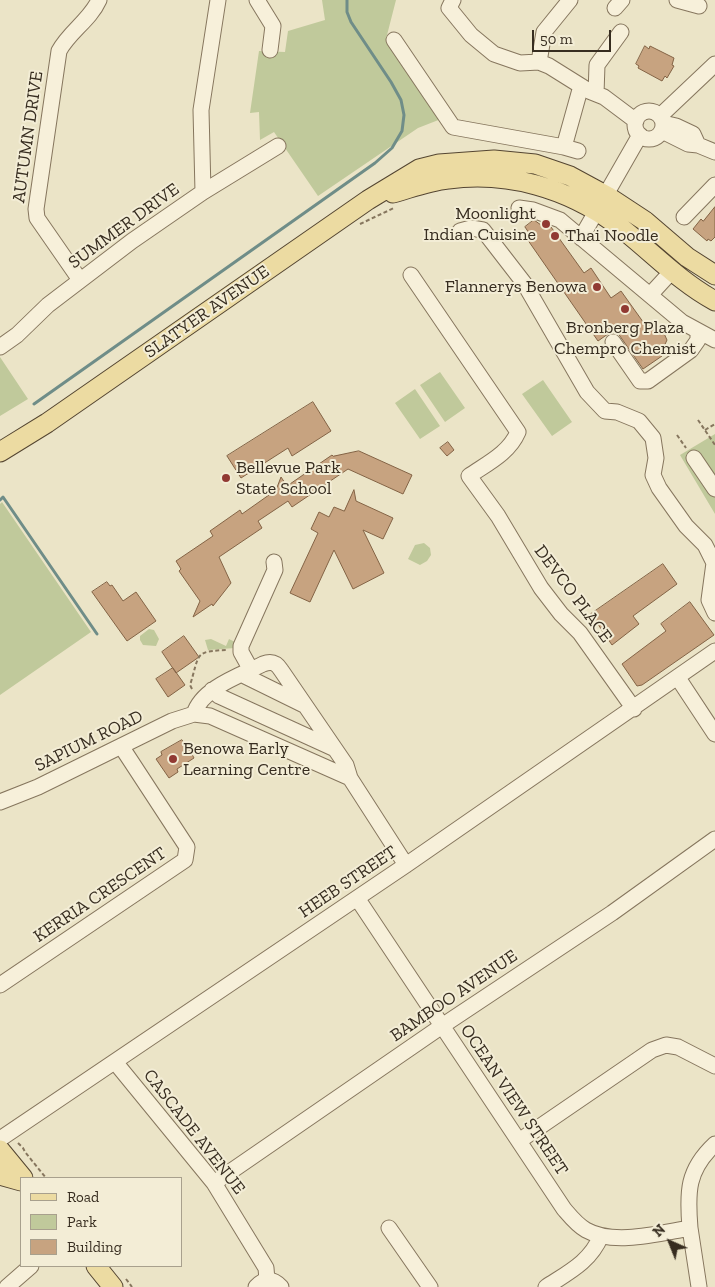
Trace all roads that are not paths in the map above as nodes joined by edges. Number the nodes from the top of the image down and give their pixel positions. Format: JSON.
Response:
{"nodes":[{"id":1,"x":98,"y":0,"type":"edge"},
{"id":2,"x":218,"y":0,"type":"edge"},
{"id":3,"x":257,"y":0,"type":"edge"},
{"id":4,"x":453,"y":0,"type":"edge"},
{"id":5,"x":570,"y":0,"type":"edge"},
{"id":6,"x":677,"y":0,"type":"edge"},
{"id":7,"x":699,"y":6,"type":"dead end"},
{"id":8,"x":621,"y":32,"type":"dead end"},
{"id":9,"x":394,"y":40,"type":"dead end"},
{"id":10,"x":270,"y":50,"type":"dead end"},
{"id":11,"x":539,"y":62,"type":"junction"},
{"id":12,"x":715,"y":64,"type":"edge"},
{"id":13,"x":581,"y":86,"type":"junction"},
{"id":14,"x":596,"y":94,"type":"junction"},
{"id":15,"x":662,"y":123,"type":"junction"},
{"id":16,"x":638,"y":128,"type":"junction"},
{"id":17,"x":278,"y":146,"type":"dead end"},
{"id":18,"x":715,"y":152,"type":"edge"},
{"id":19,"x":715,"y":185,"type":"edge"},
{"id":20,"x":203,"y":192,"type":"junction"},
{"id":21,"x":602,"y":204,"type":"junction"},
{"id":22,"x":519,"y":208,"type":"dead end"},
{"id":23,"x":684,"y":217,"type":"dead end"},
{"id":24,"x":460,"y":231,"type":"dead end"},
{"id":25,"x":581,"y":238,"type":"junction"},
{"id":26,"x":672,"y":271,"type":"junction"},
{"id":27,"x":411,"y":275,"type":"dead end"},
{"id":28,"x":715,"y":276,"type":"edge"},
{"id":29,"x":80,"y":280,"type":"junction"},
{"id":30,"x":650,"y":295,"type":"junction"},
{"id":31,"x":715,"y":301,"type":"edge"},
{"id":32,"x":698,"y":330,"type":"junction"},
{"id":33,"x":715,"y":340,"type":"edge"},
{"id":34,"x":613,"y":342,"type":"dead end"},
{"id":35,"x":0,"y":347,"type":"edge"},
{"id":36,"x":47,"y":423,"type":"junction"},
{"id":37,"x":0,"y":437,"type":"edge"},
{"id":38,"x":0,"y":452,"type":"edge"},
{"id":39,"x":694,"y":458,"type":"road end"},
{"id":40,"x":715,"y":489,"type":"edge"},
{"id":41,"x":274,"y":562,"type":"dead end"},
{"id":42,"x":715,"y":613,"type":"edge"},
{"id":43,"x":715,"y":651,"type":"edge"},
{"id":44,"x":247,"y":672,"type":"junction"},
{"id":45,"x":678,"y":678,"type":"junction"},
{"id":46,"x":212,"y":690,"type":"junction"},
{"id":47,"x":304,"y":706,"type":"junction"},
{"id":48,"x":634,"y":708,"type":"junction"},
{"id":49,"x":194,"y":714,"type":"junction"},
{"id":50,"x":715,"y":734,"type":"edge"},
{"id":51,"x":121,"y":746,"type":"junction"},
{"id":52,"x":335,"y":749,"type":"junction"},
{"id":53,"x":350,"y":778,"type":"junction"},
{"id":54,"x":0,"y":802,"type":"edge"},
{"id":55,"x":715,"y":839,"type":"edge"},
{"id":56,"x":406,"y":865,"type":"junction"},
{"id":57,"x":356,"y":898,"type":"junction"},
{"id":58,"x":0,"y":985,"type":"edge"},
{"id":59,"x":442,"y":1026,"type":"junction"},
{"id":60,"x":115,"y":1062,"type":"junction"},
{"id":61,"x":715,"y":1066,"type":"edge"},
{"id":62,"x":0,"y":1140,"type":"edge"},
{"id":63,"x":519,"y":1141,"type":"junction"},
{"id":64,"x":715,"y":1144,"type":"edge"},
{"id":65,"x":0,"y":1150,"type":"edge"},
{"id":66,"x":0,"y":1175,"type":"edge"},
{"id":67,"x":20,"y":1177,"type":"edge"},
{"id":68,"x":20,"y":1180,"type":"edge"},
{"id":69,"x":214,"y":1183,"type":"junction"},
{"id":70,"x":390,"y":1228,"type":"dead end"},
{"id":71,"x":690,"y":1228,"type":"junction"},
{"id":72,"x":601,"y":1236,"type":"junction"},
{"id":73,"x":30,"y":1267,"type":"edge"},
{"id":74,"x":97,"y":1267,"type":"edge"},
{"id":75,"x":268,"y":1285,"type":"edge"},
{"id":76,"x":6,"y":1287,"type":"edge"},
{"id":77,"x":113,"y":1287,"type":"edge"},
{"id":78,"x":430,"y":1287,"type":"edge"},
{"id":79,"x":546,"y":1287,"type":"edge"},
{"id":80,"x":699,"y":1287,"type":"edge"}],
"edges":[{"from":1,"to":29,"type":"street","name":"AUTUMN DRIVE"},
{"from":2,"to":20,"type":"street"},
{"from":3,"to":10,"type":"street"},
{"from":4,"to":11,"type":"street"},
{"from":5,"to":11,"type":"street"},
{"from":6,"to":7,"type":"street"},
{"from":8,"to":14,"type":"street"},
{"from":9,"to":13,"type":"street"},
{"from":11,"to":13,"type":"street"},
{"from":12,"to":15,"type":"street"},
{"from":13,"to":14,"type":"street"},
{"from":14,"to":16,"type":"street"},
{"from":15,"to":16,"type":"street"},
{"from":15,"to":16,"type":"street"},
{"from":15,"to":18,"type":"street"},
{"from":16,"to":21,"type":"street"},
{"from":17,"to":20,"type":"street","name":"SUMMER DRIVE"},
{"from":19,"to":23,"type":"street"},
{"from":20,"to":29,"type":"street","name":"SUMMER DRIVE"},
{"from":21,"to":25,"type":"street"},
{"from":21,"to":26,"type":"main road","name":"SLATYER AVENUE"},
{"from":21,"to":28,"type":"main road","name":"SLATYER AVENUE"},
{"from":21,"to":36,"type":"main road","name":"SLATYER AVENUE"},
{"from":22,"to":25,"type":"street"},
{"from":24,"to":42,"type":"street"},
{"from":25,"to":30,"type":"street"},
{"from":26,"to":30,"type":"street"},
{"from":26,"to":31,"type":"main road","name":"SLATYER AVENUE"},
{"from":27,"to":48,"type":"street","name":"DEVCO PLACE"},
{"from":29,"to":35,"type":"street","name":"SUMMER DRIVE"},
{"from":30,"to":32,"type":"street"},
{"from":32,"to":33,"type":"street"},
{"from":32,"to":34,"type":"street"},
{"from":36,"to":37,"type":"main road","name":"SLATYER AVENUE"},
{"from":36,"to":38,"type":"main road","name":"SLATYER AVENUE"},
{"from":39,"to":40,"type":"street"},
{"from":41,"to":44,"type":"street"},
{"from":43,"to":45,"type":"street","name":"HEEB STREET"},
{"from":44,"to":46,"type":"street"},
{"from":44,"to":47,"type":"street"},
{"from":44,"to":47,"type":"street"},
{"from":45,"to":48,"type":"street","name":"HEEB STREET"},
{"from":45,"to":50,"type":"street"},
{"from":46,"to":49,"type":"street"},
{"from":46,"to":52,"type":"street"},
{"from":47,"to":52,"type":"street"},
{"from":48,"to":56,"type":"street","name":"HEEB STREET"},
{"from":49,"to":51,"type":"street","name":"SAPIUM ROAD"},
{"from":49,"to":53,"type":"street","name":"SAPIUM ROAD"},
{"from":51,"to":54,"type":"street","name":"SAPIUM ROAD"},
{"from":51,"to":58,"type":"street","name":"KERRIA CRESCENT"},
{"from":52,"to":53,"type":"street"},
{"from":53,"to":56,"type":"street"},
{"from":55,"to":59,"type":"street","name":"BAMBOO AVENUE"},
{"from":56,"to":57,"type":"street","name":"HEEB STREET"},
{"from":57,"to":59,"type":"street","name":"OCEAN VIEW STREET"},
{"from":57,"to":60,"type":"street","name":"HEEB STREET"},
{"from":59,"to":63,"type":"street","name":"OCEAN VIEW STREET"},
{"from":59,"to":69,"type":"street","name":"BAMBOO AVENUE"},
{"from":60,"to":62,"type":"street","name":"HEEB STREET"},
{"from":60,"to":69,"type":"street","name":"CASCADE AVENUE"},
{"from":61,"to":63,"type":"street"},
{"from":63,"to":72,"type":"street","name":"OCEAN VIEW STREET"},
{"from":64,"to":71,"type":"street"},
{"from":65,"to":67,"type":"main road"},
{"from":66,"to":68,"type":"main road"},
{"from":69,"to":75,"type":"street","name":"CASCADE AVENUE"},
{"from":70,"to":78,"type":"street"},
{"from":71,"to":72,"type":"street"},
{"from":71,"to":80,"type":"street"},
{"from":72,"to":79,"type":"street"},
{"from":73,"to":76,"type":"street"},
{"from":74,"to":77,"type":"main road"}]}
